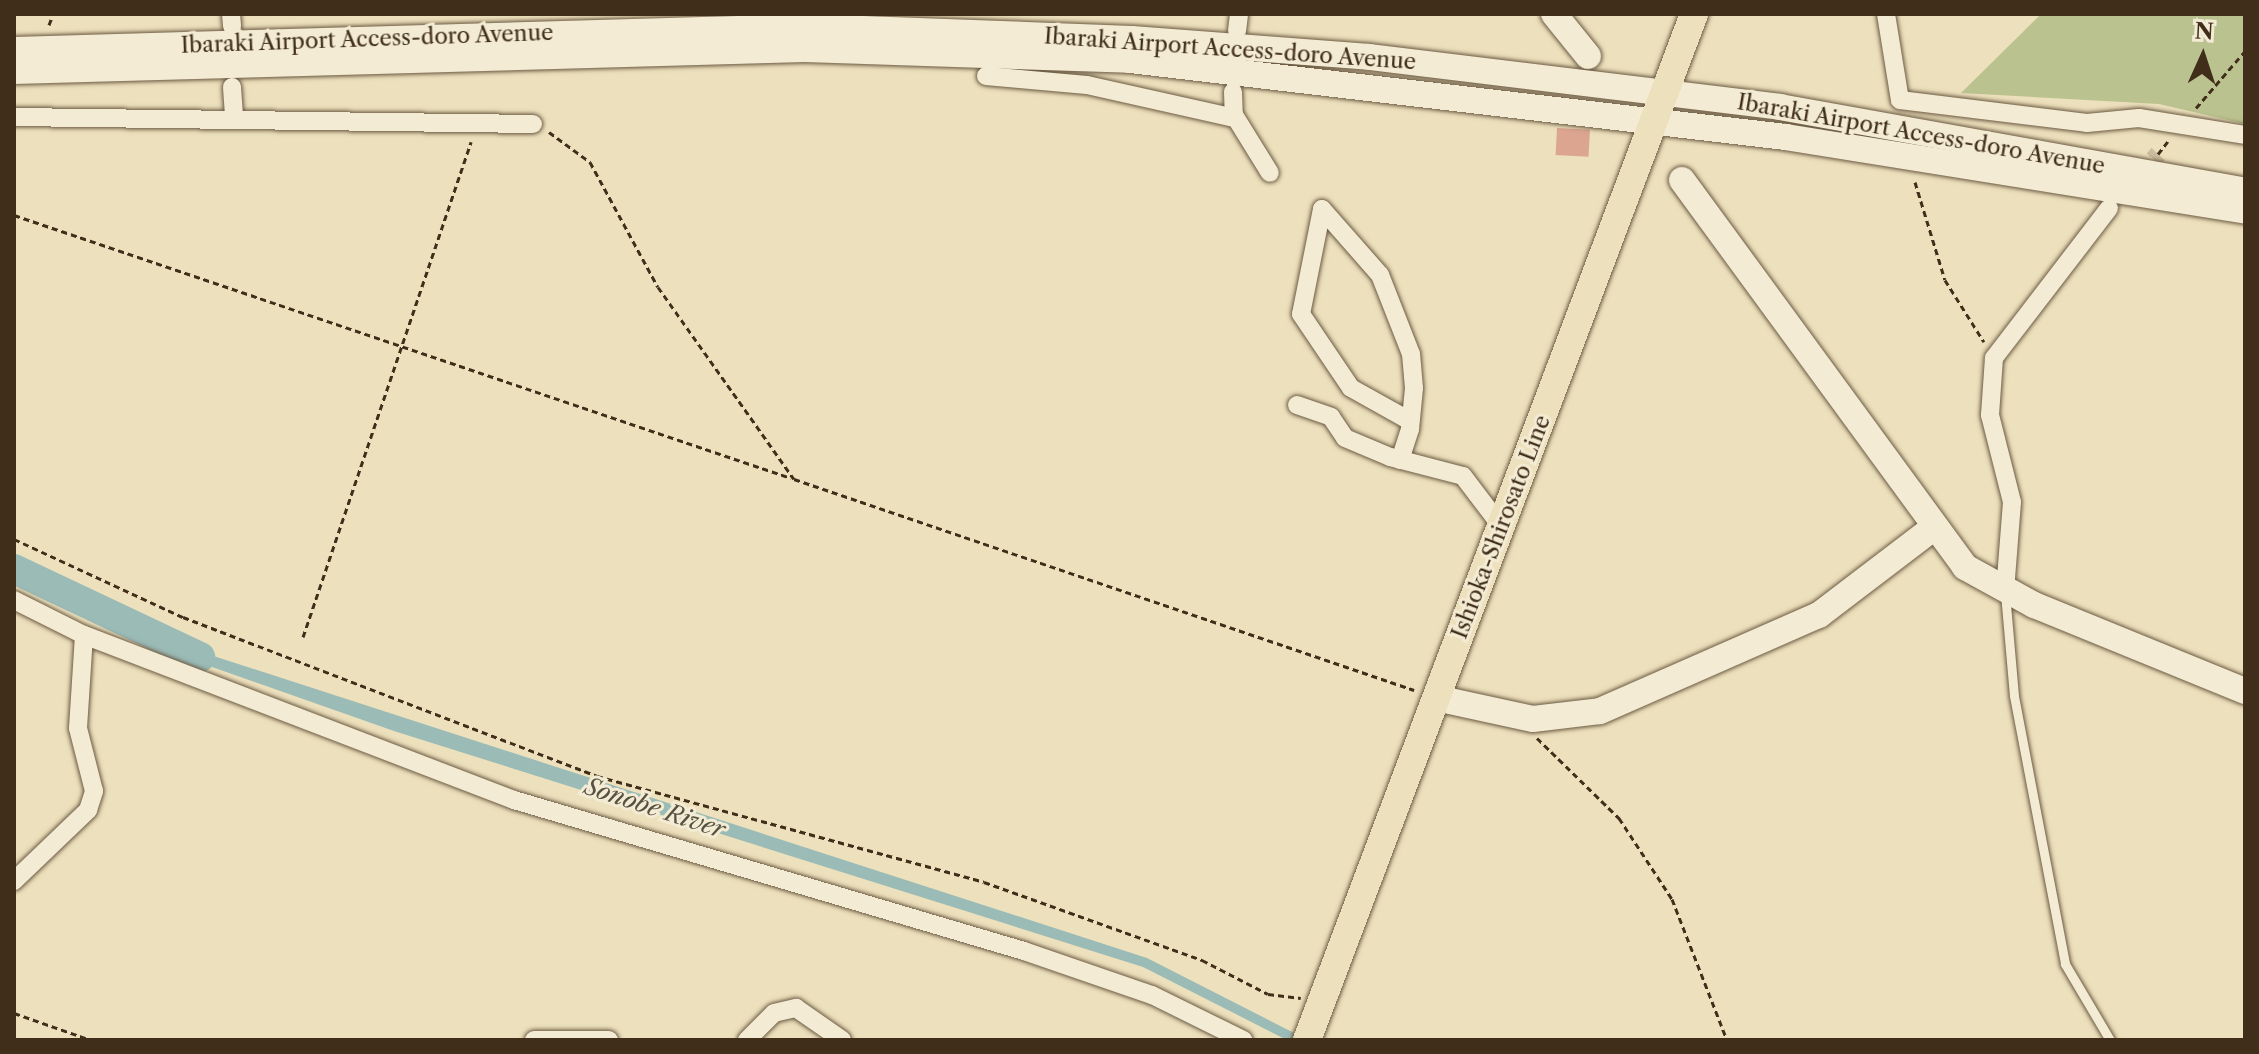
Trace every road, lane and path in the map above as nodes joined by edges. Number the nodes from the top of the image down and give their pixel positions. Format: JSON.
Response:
{"nodes":[{"id":1,"x":53,"y":14,"type":"edge"},
{"id":2,"x":1554,"y":14,"type":"edge"},
{"id":3,"x":1694,"y":14,"type":"edge"},
{"id":4,"x":1886,"y":14,"type":"edge"},
{"id":5,"x":49,"y":25,"type":"dead end"},
{"id":6,"x":14,"y":50,"type":"edge"},
{"id":7,"x":2245,"y":51,"type":"edge"},
{"id":8,"x":1588,"y":56,"type":"dead end"},
{"id":9,"x":14,"y":71,"type":"edge"},
{"id":10,"x":986,"y":76,"type":"dead end"},
{"id":11,"x":232,"y":87,"type":"dead end"},
{"id":12,"x":1233,"y":92,"type":"dead end"},
{"id":13,"x":1658,"y":106,"type":"junction"},
{"id":14,"x":14,"y":117,"type":"edge"},
{"id":15,"x":1235,"y":118,"type":"junction"},
{"id":16,"x":234,"y":119,"type":"junction"},
{"id":17,"x":2184,"y":122,"type":"junction"},
{"id":18,"x":478,"y":123,"type":"junction"},
{"id":19,"x":533,"y":124,"type":"joint"},
{"id":20,"x":2245,"y":135,"type":"edge"},
{"id":21,"x":2158,"y":154,"type":"tunnel mouth"},
{"id":22,"x":1270,"y":173,"type":"dead end"},
{"id":23,"x":1682,"y":180,"type":"dead end"},
{"id":24,"x":1915,"y":182,"type":"dead end"},
{"id":25,"x":2245,"y":191,"type":"edge"},
{"id":26,"x":2109,"y":208,"type":"dead end"},
{"id":27,"x":2245,"y":211,"type":"edge"},
{"id":28,"x":14,"y":215,"type":"edge"},
{"id":29,"x":403,"y":346,"type":"junction"},
{"id":30,"x":1994,"y":358,"type":"junction"},
{"id":31,"x":1297,"y":405,"type":"dead end"},
{"id":32,"x":1410,"y":421,"type":"junction"},
{"id":33,"x":1400,"y":460,"type":"junction"},
{"id":34,"x":794,"y":479,"type":"junction"},
{"id":35,"x":1501,"y":526,"type":"junction"},
{"id":36,"x":1933,"y":528,"type":"junction"},
{"id":37,"x":14,"y":539,"type":"edge"},
{"id":38,"x":2005,"y":591,"type":"junction"},
{"id":39,"x":14,"y":600,"type":"edge"},
{"id":40,"x":84,"y":635,"type":"junction"},
{"id":41,"x":303,"y":637,"type":"dead end"},
{"id":42,"x":2245,"y":691,"type":"edge"},
{"id":43,"x":1436,"y":698,"type":"junction"},
{"id":44,"x":1533,"y":719,"type":"junction"},
{"id":45,"x":14,"y":881,"type":"edge"},
{"id":46,"x":1311,"y":1004,"type":"junction"},
{"id":47,"x":14,"y":1013,"type":"edge"},
{"id":48,"x":91,"y":1040,"type":"edge"},
{"id":49,"x":534,"y":1040,"type":"edge"},
{"id":50,"x":609,"y":1040,"type":"edge"},
{"id":51,"x":747,"y":1040,"type":"edge"},
{"id":52,"x":842,"y":1040,"type":"edge"},
{"id":53,"x":1243,"y":1040,"type":"edge"},
{"id":54,"x":1307,"y":1040,"type":"edge"},
{"id":55,"x":1727,"y":1040,"type":"edge"},
{"id":56,"x":2110,"y":1040,"type":"edge"}],
"edges":[{"from":1,"to":5,"type":"path"},
{"from":2,"to":8,"type":"main road"},
{"from":3,"to":13,"type":"main road","name":"Ishioka-Shirosato Line"},
{"from":4,"to":17,"type":"street"},
{"from":6,"to":13,"type":"main road","name":"Ibaraki Airport Access-doro Avenue"},
{"from":7,"to":17,"type":"path"},
{"from":9,"to":13,"type":"main road","name":"Ibaraki Airport Access-doro Avenue"},
{"from":10,"to":15,"type":"street"},
{"from":11,"to":16,"type":"street"},
{"from":12,"to":15,"type":"street"},
{"from":13,"to":25,"type":"main road","name":"Ibaraki Airport Access-doro Avenue"},
{"from":13,"to":27,"type":"main road","name":"Ibaraki Airport Access-doro Avenue"},
{"from":13,"to":35,"type":"main road","name":"Ishioka-Shirosato Line"},
{"from":14,"to":16,"type":"street"},
{"from":15,"to":22,"type":"street"},
{"from":16,"to":18,"type":"street"},
{"from":17,"to":20,"type":"street"},
{"from":17,"to":21,"type":"path"},
{"from":18,"to":19,"type":"street"},
{"from":18,"to":29,"type":"path"},
{"from":19,"to":34,"type":"path"},
{"from":23,"to":36,"type":"main road"},
{"from":24,"to":30,"type":"path"},
{"from":26,"to":30,"type":"street"},
{"from":28,"to":29,"type":"path"},
{"from":29,"to":34,"type":"path"},
{"from":29,"to":41,"type":"path"},
{"from":30,"to":38,"type":"street"},
{"from":31,"to":33,"type":"street"},
{"from":32,"to":32,"type":"street"},
{"from":32,"to":33,"type":"street"},
{"from":33,"to":35,"type":"street"},
{"from":34,"to":43,"type":"path"},
{"from":35,"to":43,"type":"main road","name":"Ishioka-Shirosato Line"},
{"from":36,"to":38,"type":"main road"},
{"from":36,"to":44,"type":"main road"},
{"from":37,"to":46,"type":"path"},
{"from":38,"to":42,"type":"main road"},
{"from":38,"to":56,"type":"lane"},
{"from":39,"to":40,"type":"street"},
{"from":40,"to":45,"type":"street"},
{"from":40,"to":53,"type":"street"},
{"from":43,"to":44,"type":"main road"},
{"from":43,"to":46,"type":"main road","name":"Ishioka-Shirosato Line"},
{"from":44,"to":55,"type":"path"},
{"from":46,"to":54,"type":"main road","name":"Ishioka-Shirosato Line"},
{"from":47,"to":48,"type":"path"},
{"from":49,"to":50,"type":"street"},
{"from":51,"to":52,"type":"street"}]}
